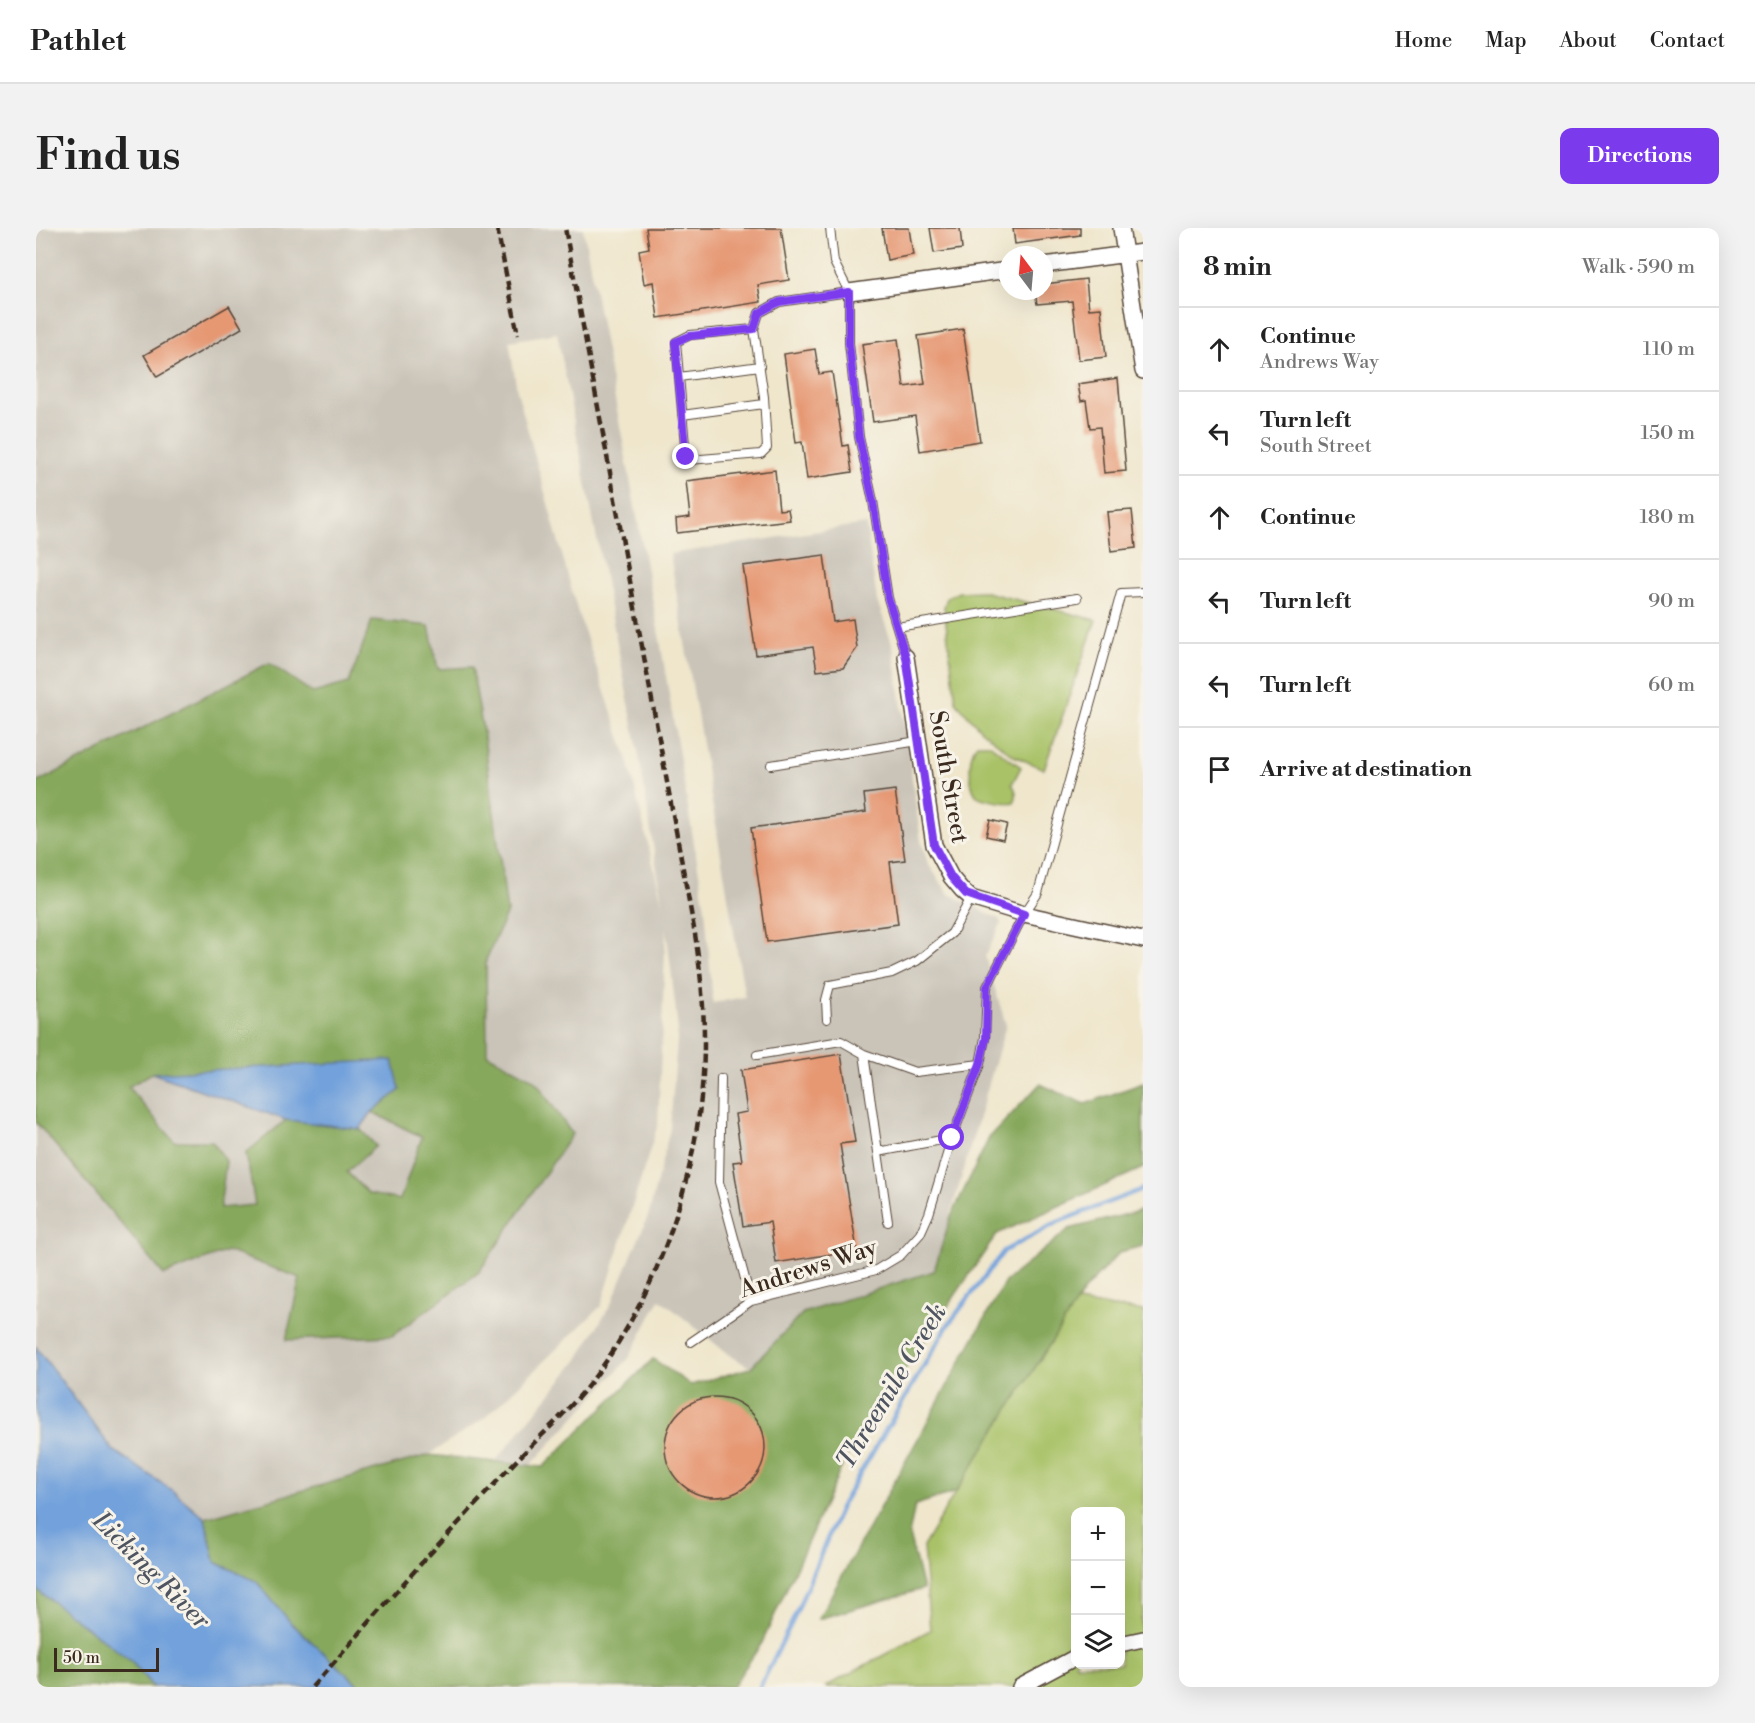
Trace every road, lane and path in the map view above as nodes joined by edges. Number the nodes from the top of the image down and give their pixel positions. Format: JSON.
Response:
{"nodes":[{"id":1,"x":830,"y":228,"type":"edge"},
{"id":2,"x":1121,"y":228,"type":"edge"},
{"id":3,"x":1143,"y":252,"type":"edge"},
{"id":4,"x":1126,"y":254,"type":"junction"},
{"id":5,"x":1053,"y":264,"type":"edge"},
{"id":6,"x":999,"y":271,"type":"edge"},
{"id":7,"x":849,"y":292,"type":"junction"},
{"id":8,"x":754,"y":329,"type":"junction"},
{"id":9,"x":760,"y":366,"type":"junction"},
{"id":10,"x":1143,"y":371,"type":"edge"},
{"id":11,"x":679,"y":376,"type":"junction"},
{"id":12,"x":764,"y":404,"type":"junction"},
{"id":13,"x":682,"y":415,"type":"junction"},
{"id":14,"x":1143,"y":591,"type":"edge"},
{"id":15,"x":1077,"y":598,"type":"dead end"},
{"id":16,"x":897,"y":627,"type":"junction"},
{"id":17,"x":906,"y":657,"type":"joint"},
{"id":18,"x":918,"y":741,"type":"junction"},
{"id":19,"x":771,"y":765,"type":"dead end"},
{"id":20,"x":971,"y":898,"type":"junction"},
{"id":21,"x":1024,"y":914,"type":"junction"},
{"id":22,"x":1143,"y":940,"type":"edge"},
{"id":23,"x":827,"y":1019,"type":"dead end"},
{"id":24,"x":864,"y":1054,"type":"junction"},
{"id":25,"x":758,"y":1055,"type":"dead end"},
{"id":26,"x":980,"y":1064,"type":"junction"},
{"id":27,"x":721,"y":1078,"type":"dead end"},
{"id":28,"x":952,"y":1138,"type":"junction"},
{"id":29,"x":878,"y":1152,"type":"junction"},
{"id":30,"x":888,"y":1222,"type":"dead end"},
{"id":31,"x":751,"y":1301,"type":"junction"},
{"id":32,"x":691,"y":1342,"type":"dead end"},
{"id":33,"x":1143,"y":1639,"type":"edge"},
{"id":34,"x":1125,"y":1643,"type":"edge"},
{"id":35,"x":1071,"y":1660,"type":"edge"},
{"id":36,"x":1020,"y":1687,"type":"edge"}],
"edges":[{"from":1,"to":7,"type":"lane"},
{"from":2,"to":4,"type":"street"},
{"from":3,"to":4,"type":"street"},
{"from":4,"to":5,"type":"street"},
{"from":4,"to":10,"type":"street"},
{"from":6,"to":7,"type":"street"},
{"from":7,"to":8,"type":"lane"},
{"from":7,"to":16,"type":"lane"},
{"from":8,"to":9,"type":"lane"},
{"from":8,"to":11,"type":"lane"},
{"from":9,"to":11,"type":"lane"},
{"from":9,"to":12,"type":"lane"},
{"from":11,"to":13,"type":"lane"},
{"from":12,"to":13,"type":"lane"},
{"from":12,"to":13,"type":"lane"},
{"from":14,"to":21,"type":"lane","name":"Andrews Way"},
{"from":15,"to":16,"type":"lane"},
{"from":16,"to":17,"type":"lane"},
{"from":17,"to":18,"type":"street","name":"South Street"},
{"from":18,"to":19,"type":"lane"},
{"from":18,"to":20,"type":"street","name":"South Street"},
{"from":20,"to":21,"type":"street"},
{"from":20,"to":23,"type":"lane"},
{"from":21,"to":22,"type":"street"},
{"from":21,"to":26,"type":"lane","name":"Andrews Way"},
{"from":24,"to":25,"type":"lane"},
{"from":24,"to":26,"type":"lane"},
{"from":24,"to":29,"type":"lane"},
{"from":26,"to":28,"type":"lane","name":"Andrews Way"},
{"from":27,"to":31,"type":"lane"},
{"from":28,"to":29,"type":"lane"},
{"from":28,"to":31,"type":"lane","name":"Andrews Way"},
{"from":29,"to":30,"type":"lane"},
{"from":31,"to":32,"type":"lane","name":"Andrews Way"},
{"from":33,"to":34,"type":"street"},
{"from":35,"to":36,"type":"street"}]}
